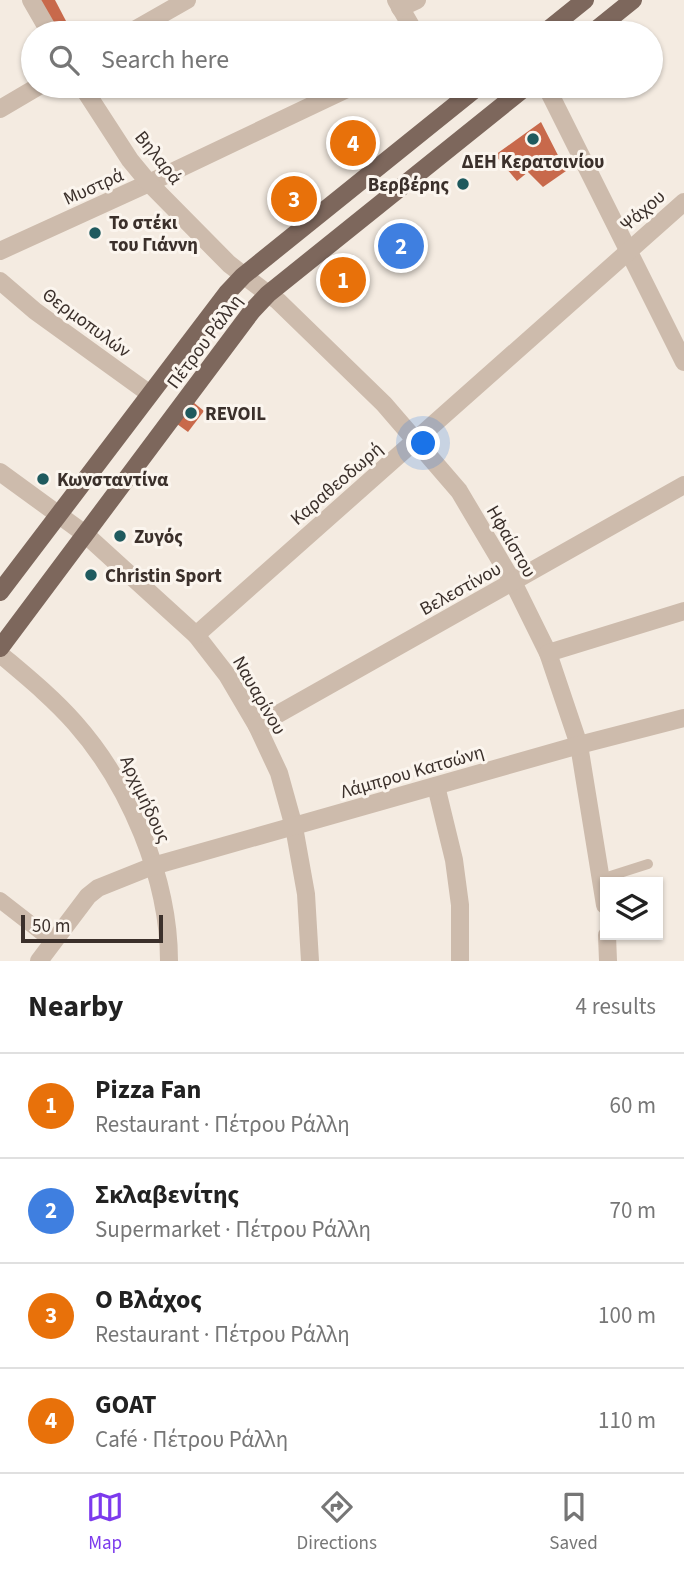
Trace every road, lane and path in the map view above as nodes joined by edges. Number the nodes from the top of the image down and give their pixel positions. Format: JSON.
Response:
{"nodes":[{"id":1,"x":31,"y":0,"type":"edge"},
{"id":2,"x":187,"y":0,"type":"edge"},
{"id":3,"x":417,"y":0,"type":"edge"},
{"id":4,"x":585,"y":0,"type":"edge"},
{"id":5,"x":633,"y":0,"type":"edge"},
{"id":6,"x":398,"y":4,"type":"edge"},
{"id":7,"x":43,"y":21,"type":"edge"},
{"id":8,"x":150,"y":21,"type":"edge"},
{"id":9,"x":408,"y":21,"type":"edge"},
{"id":10,"x":559,"y":21,"type":"edge"},
{"id":11,"x":607,"y":21,"type":"edge"},
{"id":12,"x":21,"y":97,"type":"edge"},
{"id":13,"x":90,"y":98,"type":"edge"},
{"id":14,"x":329,"y":98,"type":"edge"},
{"id":15,"x":464,"y":98,"type":"edge"},
{"id":16,"x":512,"y":98,"type":"edge"},
{"id":17,"x":552,"y":98,"type":"edge"},
{"id":18,"x":0,"y":109,"type":"edge"},
{"id":19,"x":149,"y":183,"type":"junction"},
{"id":20,"x":684,"y":202,"type":"edge"},
{"id":21,"x":628,"y":250,"type":"junction"},
{"id":22,"x":0,"y":251,"type":"edge"},
{"id":23,"x":243,"y":276,"type":"junction"},
{"id":24,"x":0,"y":281,"type":"edge"},
{"id":25,"x":268,"y":294,"type":"junction"},
{"id":26,"x":684,"y":360,"type":"edge"},
{"id":27,"x":150,"y":394,"type":"junction"},
{"id":28,"x":417,"y":441,"type":"junction"},
{"id":29,"x":0,"y":472,"type":"edge"},
{"id":30,"x":684,"y":485,"type":"edge"},
{"id":31,"x":58,"y":513,"type":"junction"},
{"id":32,"x":85,"y":534,"type":"junction"},
{"id":33,"x":513,"y":582,"type":"junction"},
{"id":34,"x":0,"y":592,"type":"edge"},
{"id":35,"x":684,"y":611,"type":"edge"},
{"id":36,"x":196,"y":635,"type":"junction"},
{"id":37,"x":0,"y":648,"type":"edge"},
{"id":38,"x":548,"y":653,"type":"junction"},
{"id":39,"x":0,"y":654,"type":"edge"},
{"id":40,"x":684,"y":718,"type":"edge"},
{"id":41,"x":257,"y":726,"type":"junction"},
{"id":42,"x":579,"y":745,"type":"junction"},
{"id":43,"x":436,"y":786,"type":"junction"},
{"id":44,"x":294,"y":827,"type":"junction"},
{"id":45,"x":648,"y":864,"type":"dead end"},
{"id":46,"x":153,"y":866,"type":"junction"},
{"id":47,"x":601,"y":877,"type":"edge"},
{"id":48,"x":607,"y":877,"type":"edge"},
{"id":49,"x":0,"y":900,"type":"edge"},
{"id":50,"x":607,"y":940,"type":"edge"},
{"id":51,"x":54,"y":942,"type":"junction"},
{"id":52,"x":39,"y":961,"type":"edge"},
{"id":53,"x":169,"y":961,"type":"edge"},
{"id":54,"x":310,"y":961,"type":"edge"},
{"id":55,"x":460,"y":961,"type":"edge"},
{"id":56,"x":608,"y":961,"type":"edge"}],
"edges":[{"from":1,"to":7,"type":"street"},
{"from":2,"to":8,"type":"street"},
{"from":3,"to":6,"type":"street"},
{"from":4,"to":10,"type":"main road"},
{"from":5,"to":11,"type":"main road"},
{"from":6,"to":9,"type":"street"},
{"from":12,"to":18,"type":"street"},
{"from":13,"to":19,"type":"street","name":"Βηλαρά"},
{"from":14,"to":19,"type":"street","name":"Μυστρά"},
{"from":15,"to":23,"type":"main road","name":"Πέτρου Ράλλη"},
{"from":16,"to":25,"type":"main road","name":"Πέτρου Ράλλη"},
{"from":17,"to":21,"type":"street"},
{"from":19,"to":22,"type":"street","name":"Μυστρά"},
{"from":19,"to":23,"type":"street","name":"Βηλαρά"},
{"from":20,"to":21,"type":"street","name":"Ψάχου"},
{"from":21,"to":26,"type":"street"},
{"from":21,"to":28,"type":"street","name":"Καραθεοδωρή"},
{"from":23,"to":25,"type":"street","name":"Ηφαίστου"},
{"from":23,"to":27,"type":"main road","name":"Πέτρου Ράλλη"},
{"from":24,"to":27,"type":"street","name":"Θερμοπυλών"},
{"from":25,"to":28,"type":"street","name":"Ηφαίστου"},
{"from":25,"to":32,"type":"main road","name":"Πέτρου Ράλλη"},
{"from":27,"to":31,"type":"main road","name":"Πέτρου Ράλλη"},
{"from":28,"to":33,"type":"street","name":"Ηφαίστου"},
{"from":28,"to":36,"type":"street","name":"Καραθεοδωρή"},
{"from":29,"to":31,"type":"street","name":"Ναυαρίνου"},
{"from":30,"to":33,"type":"street","name":"Βελεστίνου"},
{"from":31,"to":32,"type":"street","name":"Ναυαρίνου"},
{"from":31,"to":34,"type":"main road","name":"Πέτρου Ράλλη"},
{"from":32,"to":36,"type":"street","name":"Ναυαρίνου"},
{"from":32,"to":37,"type":"main road","name":"Πέτρου Ράλλη"},
{"from":33,"to":38,"type":"street","name":"Ηφαίστου"},
{"from":33,"to":41,"type":"street","name":"Βελεστίνου"},
{"from":35,"to":38,"type":"street"},
{"from":36,"to":41,"type":"street","name":"Ναυαρίνου"},
{"from":38,"to":42,"type":"street","name":"Ηφαίστου"},
{"from":39,"to":46,"type":"street","name":"Αρχιμήδους"},
{"from":40,"to":42,"type":"street","name":"Λάμπρου Κατσώνη"},
{"from":41,"to":44,"type":"street","name":"Ναυαρίνου"},
{"from":42,"to":43,"type":"street","name":"Λάμπρου Κατσώνη"},
{"from":42,"to":47,"type":"street","name":"Ηφαίστου"},
{"from":43,"to":44,"type":"street","name":"Λάμπρου Κατσώνη"},
{"from":43,"to":55,"type":"street"},
{"from":44,"to":46,"type":"street","name":"Λάμπρου Κατσώνη"},
{"from":44,"to":54,"type":"street","name":"Ναυαρίνου"},
{"from":45,"to":48,"type":"lane"},
{"from":46,"to":51,"type":"street","name":"Λάμπρου Κατσώνη"},
{"from":46,"to":53,"type":"street","name":"Αρχιμήδους"},
{"from":49,"to":51,"type":"street"},
{"from":50,"to":56,"type":"street"},
{"from":51,"to":52,"type":"street","name":"Λάμπρου Κατσώνη"}]}
